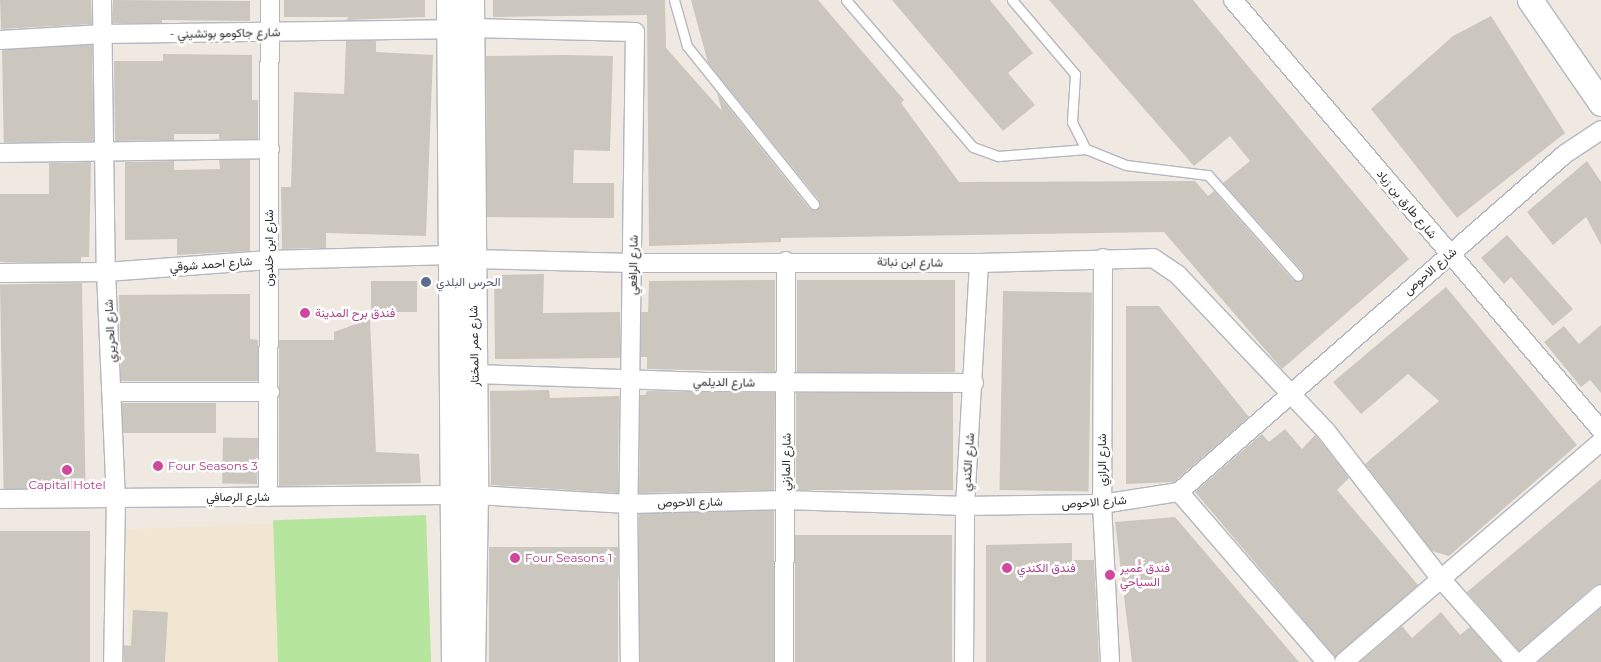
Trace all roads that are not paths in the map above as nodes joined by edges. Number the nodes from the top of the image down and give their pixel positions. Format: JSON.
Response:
{"nodes":[{"id":1,"x":102,"y":0,"type":"edge"},
{"id":2,"x":270,"y":0,"type":"edge"},
{"id":3,"x":449,"y":0,"type":"edge"},
{"id":4,"x":471,"y":0,"type":"edge"},
{"id":5,"x":674,"y":0,"type":"edge"},
{"id":6,"x":846,"y":0,"type":"edge"},
{"id":7,"x":1012,"y":0,"type":"edge"},
{"id":8,"x":1233,"y":0,"type":"edge"},
{"id":9,"x":1530,"y":0,"type":"edge"},
{"id":10,"x":460,"y":29,"type":"junction"},
{"id":11,"x":269,"y":32,"type":"junction"},
{"id":12,"x":103,"y":34,"type":"junction"},
{"id":13,"x":0,"y":40,"type":"edge"},
{"id":14,"x":1601,"y":104,"type":"edge"},
{"id":15,"x":1601,"y":111,"type":"edge"},
{"id":16,"x":1601,"y":130,"type":"edge"},
{"id":17,"x":1582,"y":141,"type":"junction"},
{"id":18,"x":270,"y":149,"type":"junction"},
{"id":19,"x":1086,"y":149,"type":"junction"},
{"id":20,"x":104,"y":152,"type":"junction"},
{"id":21,"x":0,"y":153,"type":"edge"},
{"id":22,"x":814,"y":204,"type":"dead end"},
{"id":23,"x":1450,"y":254,"type":"junction"},
{"id":24,"x":463,"y":257,"type":"junction"},
{"id":25,"x":1103,"y":258,"type":"junction"},
{"id":26,"x":269,"y":260,"type":"junction"},
{"id":27,"x":786,"y":261,"type":"junction"},
{"id":28,"x":633,"y":263,"type":"junction"},
{"id":29,"x":979,"y":263,"type":"junction"},
{"id":30,"x":106,"y":272,"type":"junction"},
{"id":31,"x":0,"y":273,"type":"edge"},
{"id":32,"x":1298,"y":276,"type":"dead end"},
{"id":33,"x":475,"y":374,"type":"junction"},
{"id":34,"x":630,"y":380,"type":"junction"},
{"id":35,"x":786,"y":383,"type":"junction"},
{"id":36,"x":974,"y":383,"type":"junction"},
{"id":37,"x":113,"y":392,"type":"junction"},
{"id":38,"x":270,"y":392,"type":"junction"},
{"id":39,"x":1289,"y":394,"type":"junction"},
{"id":40,"x":1601,"y":430,"type":"edge"},
{"id":41,"x":1601,"y":442,"type":"edge"},
{"id":42,"x":1179,"y":492,"type":"junction"},
{"id":43,"x":465,"y":495,"type":"junction"},
{"id":44,"x":268,"y":497,"type":"junction"},
{"id":45,"x":116,"y":498,"type":"junction"},
{"id":46,"x":0,"y":499,"type":"edge"},
{"id":47,"x":785,"y":500,"type":"junction"},
{"id":48,"x":628,"y":504,"type":"junction"},
{"id":49,"x":1102,"y":504,"type":"junction"},
{"id":50,"x":966,"y":506,"type":"junction"},
{"id":51,"x":1441,"y":579,"type":"junction"},
{"id":52,"x":1601,"y":594,"type":"edge"},
{"id":53,"x":113,"y":662,"type":"edge"},
{"id":54,"x":454,"y":662,"type":"edge"},
{"id":55,"x":472,"y":662,"type":"edge"},
{"id":56,"x":630,"y":662,"type":"edge"},
{"id":57,"x":784,"y":662,"type":"edge"},
{"id":58,"x":964,"y":662,"type":"edge"},
{"id":59,"x":1110,"y":662,"type":"edge"},
{"id":60,"x":1326,"y":662,"type":"edge"},
{"id":61,"x":1344,"y":662,"type":"edge"},
{"id":62,"x":1515,"y":662,"type":"edge"},
{"id":63,"x":1522,"y":662,"type":"edge"}],
"edges":[{"from":1,"to":12,"type":"street","name":"شارع الحريري"},
{"from":2,"to":11,"type":"street","name":"شارع ابن خلدون"},
{"from":3,"to":10,"type":"main road","name":"شارع عمر المختار"},
{"from":4,"to":10,"type":"main road","name":"شارع عمر المختار"},
{"from":5,"to":22,"type":"lane"},
{"from":6,"to":19,"type":"lane"},
{"from":7,"to":19,"type":"lane"},
{"from":8,"to":23,"type":"street","name":"شارع طارق بن زياد"},
{"from":9,"to":14,"type":"main road"},
{"from":10,"to":11,"type":"street","name":"- شارع جاكومو بوتشيني"},
{"from":10,"to":24,"type":"main road","name":"شارع عمر المختار"},
{"from":10,"to":28,"type":"street","name":"شارع الرافعي"},
{"from":11,"to":12,"type":"street","name":"- شارع جاكومو بوتشيني"},
{"from":11,"to":18,"type":"street","name":"شارع ابن خلدون"},
{"from":12,"to":13,"type":"street","name":"- شارع جاكومو بوتشيني"},
{"from":12,"to":20,"type":"street","name":"شارع الحريري"},
{"from":15,"to":17,"type":"street"},
{"from":16,"to":17,"type":"street"},
{"from":17,"to":23,"type":"street","name":"شارع الاحوص"},
{"from":18,"to":20,"type":"street"},
{"from":18,"to":26,"type":"street","name":"شارع ابن خلدون"},
{"from":19,"to":32,"type":"lane"},
{"from":20,"to":21,"type":"street"},
{"from":20,"to":30,"type":"street","name":"شارع الحريري"},
{"from":23,"to":39,"type":"street","name":"شارع الاحوص"},
{"from":23,"to":40,"type":"street","name":"شارع طارق بن زياد"},
{"from":24,"to":26,"type":"street","name":"شارع احمد شوقي"},
{"from":24,"to":28,"type":"street","name":"شارع ابن نباتة"},
{"from":24,"to":33,"type":"main road","name":"شارع عمر المختار"},
{"from":24,"to":43,"type":"main road","name":"شارع عمر المختار"},
{"from":25,"to":29,"type":"street","name":"شارع ابن نباتة"},
{"from":25,"to":39,"type":"street","name":"شارع ابن نباتة"},
{"from":25,"to":49,"type":"street","name":"شارع الرازي"},
{"from":26,"to":30,"type":"street","name":"شارع احمد شوقي"},
{"from":26,"to":38,"type":"street","name":"شارع ابن خلدون"},
{"from":27,"to":28,"type":"street","name":"شارع ابن نباتة"},
{"from":27,"to":29,"type":"street","name":"شارع ابن نباتة"},
{"from":27,"to":35,"type":"street","name":"شارع المازني"},
{"from":28,"to":34,"type":"street","name":"شارع الرافعي"},
{"from":29,"to":36,"type":"street","name":"شارع الكندي"},
{"from":30,"to":31,"type":"street","name":"شارع احمد شوقي"},
{"from":30,"to":37,"type":"street","name":"شارع الحريري"},
{"from":33,"to":34,"type":"street","name":"شارع الديلمي"},
{"from":33,"to":43,"type":"main road","name":"شارع عمر المختار"},
{"from":34,"to":35,"type":"street","name":"شارع الديلمي"},
{"from":34,"to":48,"type":"street","name":"شارع الرافعي"},
{"from":35,"to":36,"type":"street","name":"شارع الديلمي"},
{"from":35,"to":47,"type":"street","name":"شارع المازني"},
{"from":36,"to":50,"type":"street","name":"شارع الكندي"},
{"from":37,"to":38,"type":"street"},
{"from":37,"to":45,"type":"street","name":"شارع الحريري"},
{"from":38,"to":44,"type":"street","name":"شارع ابن خلدون"},
{"from":39,"to":42,"type":"street","name":"شارع الاحوص"},
{"from":39,"to":51,"type":"street","name":"شارع ابن نباتة"},
{"from":41,"to":51,"type":"street"},
{"from":42,"to":49,"type":"street","name":"شارع الاحوص"},
{"from":42,"to":60,"type":"street"},
{"from":43,"to":44,"type":"street","name":"شارع الرصافي"},
{"from":43,"to":48,"type":"street","name":"شارع الاحوص"},
{"from":43,"to":54,"type":"main road","name":"شارع عمر المختار"},
{"from":43,"to":55,"type":"main road","name":"شارع عمر المختار"},
{"from":44,"to":45,"type":"street","name":"شارع الرصافي"},
{"from":45,"to":46,"type":"street","name":"شارع الرصافي"},
{"from":45,"to":53,"type":"street","name":"شارع الحريري"},
{"from":47,"to":48,"type":"street","name":"شارع الاحوص"},
{"from":47,"to":50,"type":"street","name":"شارع الاحوص"},
{"from":47,"to":57,"type":"street","name":"شارع المازني"},
{"from":48,"to":56,"type":"street","name":"شارع الرافعي"},
{"from":49,"to":50,"type":"street","name":"شارع الاحوص"},
{"from":49,"to":59,"type":"street","name":"شارع الرازي"},
{"from":50,"to":58,"type":"street","name":"شارع الكندي"},
{"from":51,"to":61,"type":"street"},
{"from":51,"to":62,"type":"street","name":"شارع ابن نباتة"},
{"from":52,"to":63,"type":"street"}]}
